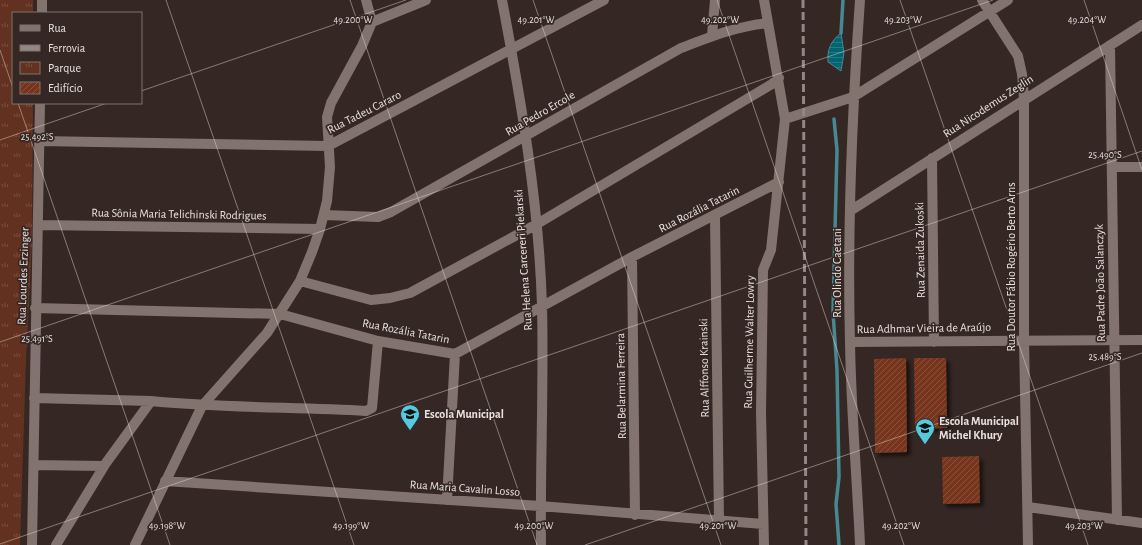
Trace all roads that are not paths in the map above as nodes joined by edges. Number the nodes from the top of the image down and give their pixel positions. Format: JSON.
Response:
{"nodes":[{"id":1,"x":42,"y":0,"type":"edge"},
{"id":2,"x":366,"y":0,"type":"edge"},
{"id":3,"x":426,"y":0,"type":"edge"},
{"id":4,"x":502,"y":0,"type":"edge"},
{"id":5,"x":604,"y":0,"type":"edge"},
{"id":6,"x":715,"y":0,"type":"edge"},
{"id":7,"x":764,"y":0,"type":"edge"},
{"id":8,"x":860,"y":0,"type":"edge"},
{"id":9,"x":982,"y":0,"type":"edge"},
{"id":10,"x":1008,"y":0,"type":"edge"},
{"id":11,"x":42,"y":12,"type":"edge"},
{"id":12,"x":990,"y":12,"type":"junction"},
{"id":13,"x":372,"y":22,"type":"junction"},
{"id":14,"x":768,"y":22,"type":"junction"},
{"id":15,"x":1142,"y":25,"type":"edge"},
{"id":16,"x":712,"y":36,"type":"junction"},
{"id":17,"x":1110,"y":45,"type":"junction"},
{"id":18,"x":511,"y":50,"type":"junction"},
{"id":19,"x":779,"y":78,"type":"junction"},
{"id":20,"x":853,"y":97,"type":"junction"},
{"id":21,"x":1024,"y":98,"type":"junction"},
{"id":22,"x":40,"y":104,"type":"edge"},
{"id":23,"x":785,"y":119,"type":"junction"},
{"id":24,"x":525,"y":137,"type":"junction"},
{"id":25,"x":39,"y":140,"type":"junction"},
{"id":26,"x":328,"y":146,"type":"junction"},
{"id":27,"x":932,"y":158,"type":"junction"},
{"id":28,"x":1112,"y":167,"type":"junction"},
{"id":29,"x":1142,"y":167,"type":"edge"},
{"id":30,"x":779,"y":182,"type":"junction"},
{"id":31,"x":850,"y":211,"type":"junction"},
{"id":32,"x":324,"y":215,"type":"junction"},
{"id":33,"x":714,"y":216,"type":"junction"},
{"id":34,"x":536,"y":224,"type":"junction"},
{"id":35,"x":38,"y":226,"type":"junction"},
{"id":36,"x":320,"y":230,"type":"junction"},
{"id":37,"x":632,"y":257,"type":"junction"},
{"id":38,"x":300,"y":281,"type":"junction"},
{"id":39,"x":542,"y":306,"type":"junction"},
{"id":40,"x":35,"y":308,"type":"junction"},
{"id":41,"x":280,"y":314,"type":"junction"},
{"id":42,"x":1024,"y":340,"type":"junction"},
{"id":43,"x":1142,"y":340,"type":"edge"},
{"id":44,"x":378,"y":341,"type":"junction"},
{"id":45,"x":1114,"y":341,"type":"junction"},
{"id":46,"x":850,"y":342,"type":"junction"},
{"id":47,"x":934,"y":342,"type":"junction"},
{"id":48,"x":455,"y":354,"type":"junction"},
{"id":49,"x":34,"y":398,"type":"junction"},
{"id":50,"x":151,"y":401,"type":"junction"},
{"id":51,"x":202,"y":406,"type":"junction"},
{"id":52,"x":34,"y":465,"type":"junction"},
{"id":53,"x":104,"y":466,"type":"junction"},
{"id":54,"x":165,"y":481,"type":"junction"},
{"id":55,"x":447,"y":500,"type":"junction"},
{"id":56,"x":540,"y":506,"type":"junction"},
{"id":57,"x":1028,"y":507,"type":"junction"},
{"id":58,"x":636,"y":515,"type":"junction"},
{"id":59,"x":1117,"y":520,"type":"junction"},
{"id":60,"x":719,"y":521,"type":"junction"},
{"id":61,"x":1142,"y":523,"type":"edge"},
{"id":62,"x":763,"y":524,"type":"junction"},
{"id":63,"x":32,"y":545,"type":"edge"},
{"id":64,"x":56,"y":545,"type":"edge"},
{"id":65,"x":135,"y":545,"type":"edge"},
{"id":66,"x":541,"y":545,"type":"edge"},
{"id":67,"x":764,"y":545,"type":"edge"},
{"id":68,"x":860,"y":545,"type":"edge"},
{"id":69,"x":1028,"y":545,"type":"edge"}],
"edges":[{"from":1,"to":11,"type":"street"},
{"from":2,"to":13,"type":"street"},
{"from":3,"to":13,"type":"street"},
{"from":4,"to":18,"type":"street","name":"Rua Helena Carcereri Piekarski"},
{"from":5,"to":18,"type":"street","name":"Rua Tadeu Cararo"},
{"from":6,"to":16,"type":"street"},
{"from":7,"to":14,"type":"street","name":"Rua Guilherme Walter Lowry"},
{"from":8,"to":20,"type":"street","name":"Rua Olindo Caetani"},
{"from":9,"to":12,"type":"street","name":"Rua Doutor Fábio Rogério Berto Arns"},
{"from":10,"to":12,"type":"street"},
{"from":12,"to":20,"type":"street"},
{"from":12,"to":21,"type":"street","name":"Rua Doutor Fábio Rogério Berto Arns"},
{"from":13,"to":26,"type":"street"},
{"from":14,"to":16,"type":"street","name":"Rua Pedro Ercole"},
{"from":14,"to":19,"type":"street","name":"Rua Guilherme Walter Lowry"},
{"from":15,"to":17,"type":"street","name":"Rua Nicodemus Zeglin"},
{"from":16,"to":24,"type":"street","name":"Rua Pedro Ercole"},
{"from":17,"to":21,"type":"street","name":"Rua Nicodemus Zeglin"},
{"from":17,"to":28,"type":"street","name":"Rua Padre João Salanczyk"},
{"from":18,"to":24,"type":"street","name":"Rua Helena Carcereri Piekarski"},
{"from":18,"to":26,"type":"street","name":"Rua Tadeu Cararo"},
{"from":19,"to":23,"type":"street","name":"Rua Guilherme Walter Lowry"},
{"from":19,"to":34,"type":"street"},
{"from":20,"to":23,"type":"street"},
{"from":20,"to":31,"type":"street","name":"Rua Olindo Caetani"},
{"from":21,"to":27,"type":"street","name":"Rua Nicodemus Zeglin"},
{"from":21,"to":42,"type":"street","name":"Rua Doutor Fábio Rogério Berto Arns"},
{"from":22,"to":25,"type":"street","name":"Rua Lourdes Erzinger"},
{"from":23,"to":30,"type":"street","name":"Rua Guilherme Walter Lowry"},
{"from":24,"to":32,"type":"street","name":"Rua Pedro Ercole"},
{"from":24,"to":34,"type":"street","name":"Rua Helena Carcereri Piekarski"},
{"from":25,"to":26,"type":"street","name":"Rua Tadeu Cararo"},
{"from":25,"to":35,"type":"street","name":"Rua Lourdes Erzinger"},
{"from":26,"to":32,"type":"street"},
{"from":27,"to":31,"type":"street","name":"Rua Nicodemus Zeglin"},
{"from":27,"to":47,"type":"street","name":"Rua Zenaida Zukoski"},
{"from":28,"to":29,"type":"street"},
{"from":28,"to":45,"type":"street","name":"Rua Padre João Salanczyk"},
{"from":30,"to":33,"type":"street","name":"Rua Rozália Tatarin"},
{"from":30,"to":62,"type":"street","name":"Rua Guilherme Walter Lowry"},
{"from":31,"to":46,"type":"street","name":"Rua Olindo Caetani"},
{"from":32,"to":36,"type":"street"},
{"from":33,"to":37,"type":"street","name":"Rua Rozália Tatarin"},
{"from":33,"to":60,"type":"street","name":"Rua Alffonso Krainski"},
{"from":34,"to":38,"type":"street"},
{"from":34,"to":39,"type":"street","name":"Rua Helena Carcereri Piekarski"},
{"from":35,"to":36,"type":"street","name":"Rua Sônia Maria Telichinski Rodrigues"},
{"from":35,"to":40,"type":"street","name":"Rua Lourdes Erzinger"},
{"from":36,"to":38,"type":"street"},
{"from":37,"to":39,"type":"street","name":"Rua Rozália Tatarin"},
{"from":37,"to":58,"type":"street","name":"Rua Belarmina Ferreira"},
{"from":38,"to":41,"type":"street"},
{"from":39,"to":48,"type":"street","name":"Rua Rozália Tatarin"},
{"from":39,"to":56,"type":"street","name":"Rua Helena Carcereri Piekarski"},
{"from":40,"to":41,"type":"street","name":"Rua Rozália Tatarin"},
{"from":40,"to":49,"type":"street","name":"Rua Lourdes Erzinger"},
{"from":41,"to":44,"type":"street","name":"Rua Rozália Tatarin"},
{"from":41,"to":51,"type":"street"},
{"from":42,"to":45,"type":"street","name":"Rua Adhmar Vieira de Araújo"},
{"from":42,"to":47,"type":"street","name":"Rua Adhmar Vieira de Araújo"},
{"from":42,"to":57,"type":"street","name":"Rua Doutor Fábio Rogério Berto Arns"},
{"from":43,"to":45,"type":"street","name":"Rua Adhmar Vieira de Araújo"},
{"from":44,"to":48,"type":"street","name":"Rua Rozália Tatarin"},
{"from":44,"to":51,"type":"street"},
{"from":45,"to":59,"type":"street","name":"Rua Padre João Salanczyk"},
{"from":46,"to":47,"type":"street","name":"Rua Adhmar Vieira de Araújo"},
{"from":46,"to":68,"type":"street","name":"Rua Olindo Caetani"},
{"from":48,"to":55,"type":"street"},
{"from":49,"to":50,"type":"street"},
{"from":49,"to":52,"type":"street","name":"Rua Lourdes Erzinger"},
{"from":50,"to":51,"type":"street"},
{"from":50,"to":53,"type":"street"},
{"from":51,"to":54,"type":"street"},
{"from":52,"to":53,"type":"street"},
{"from":52,"to":63,"type":"street","name":"Rua Lourdes Erzinger"},
{"from":53,"to":64,"type":"street"},
{"from":54,"to":55,"type":"street","name":"Rua Maria Cavalin Losso"},
{"from":54,"to":65,"type":"street"},
{"from":55,"to":56,"type":"street","name":"Rua Maria Cavalin Losso"},
{"from":56,"to":58,"type":"street","name":"Rua Maria Cavalin Losso"},
{"from":56,"to":66,"type":"street","name":"Rua Helena Carcereri Piekarski"},
{"from":57,"to":59,"type":"street"},
{"from":57,"to":69,"type":"street","name":"Rua Doutor Fábio Rogério Berto Arns"},
{"from":58,"to":60,"type":"street","name":"Rua Maria Cavalin Losso"},
{"from":59,"to":61,"type":"street"},
{"from":60,"to":62,"type":"street","name":"Rua Maria Cavalin Losso"},
{"from":62,"to":67,"type":"street","name":"Rua Guilherme Walter Lowry"}]}
